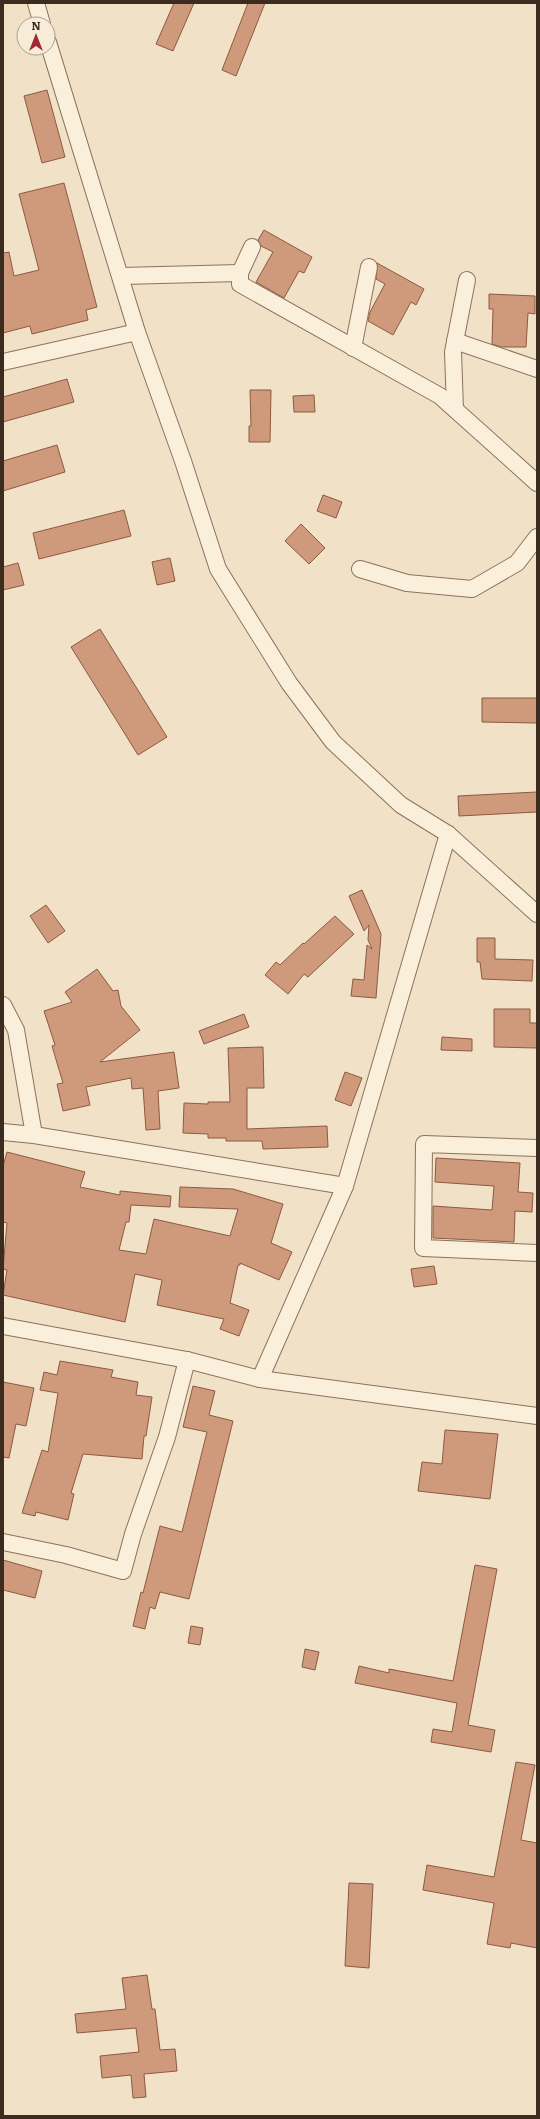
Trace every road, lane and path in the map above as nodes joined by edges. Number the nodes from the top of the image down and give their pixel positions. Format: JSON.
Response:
{"nodes":[{"id":1,"x":36,"y":3,"type":"edge"},
{"id":2,"x":40,"y":16,"type":"edge"},
{"id":3,"x":52,"y":56,"type":"edge"},
{"id":4,"x":252,"y":246,"type":"dead end"},
{"id":5,"x":369,"y":267,"type":"dead end"},
{"id":6,"x":240,"y":273,"type":"junction"},
{"id":7,"x":121,"y":276,"type":"junction"},
{"id":8,"x":467,"y":280,"type":"dead end"},
{"id":9,"x":138,"y":332,"type":"junction"},
{"id":10,"x":455,"y":341,"type":"junction"},
{"id":11,"x":353,"y":348,"type":"junction"},
{"id":12,"x":3,"y":362,"type":"edge"},
{"id":13,"x":537,"y":369,"type":"edge"},
{"id":14,"x":455,"y":409,"type":"junction"},
{"id":15,"x":537,"y":483,"type":"edge"},
{"id":16,"x":537,"y":537,"type":"edge"},
{"id":17,"x":360,"y":569,"type":"dead end"},
{"id":18,"x":448,"y":834,"type":"junction"},
{"id":19,"x":537,"y":914,"type":"edge"},
{"id":20,"x":3,"y":1006,"type":"edge"},
{"id":21,"x":3,"y":1132,"type":"edge"},
{"id":22,"x":34,"y":1135,"type":"junction"},
{"id":23,"x":537,"y":1148,"type":"edge"},
{"id":24,"x":345,"y":1186,"type":"junction"},
{"id":25,"x":537,"y":1253,"type":"edge"},
{"id":26,"x":3,"y":1326,"type":"edge"},
{"id":27,"x":187,"y":1360,"type":"junction"},
{"id":28,"x":260,"y":1379,"type":"junction"},
{"id":29,"x":537,"y":1416,"type":"edge"},
{"id":30,"x":3,"y":1542,"type":"edge"}],
"edges":[{"from":1,"to":2,"type":"street"},
{"from":3,"to":7,"type":"street"},
{"from":4,"to":6,"type":"street"},
{"from":5,"to":11,"type":"street"},
{"from":6,"to":7,"type":"street"},
{"from":6,"to":11,"type":"street"},
{"from":7,"to":9,"type":"street"},
{"from":8,"to":10,"type":"street"},
{"from":9,"to":12,"type":"street"},
{"from":9,"to":18,"type":"street"},
{"from":10,"to":13,"type":"street"},
{"from":10,"to":14,"type":"street"},
{"from":11,"to":14,"type":"street"},
{"from":14,"to":15,"type":"street"},
{"from":16,"to":17,"type":"street"},
{"from":18,"to":19,"type":"street"},
{"from":18,"to":24,"type":"street"},
{"from":20,"to":22,"type":"street"},
{"from":21,"to":22,"type":"street"},
{"from":22,"to":24,"type":"street"},
{"from":23,"to":25,"type":"street"},
{"from":24,"to":28,"type":"street"},
{"from":26,"to":27,"type":"street"},
{"from":27,"to":28,"type":"street"},
{"from":27,"to":30,"type":"street"},
{"from":28,"to":29,"type":"street"}]}
